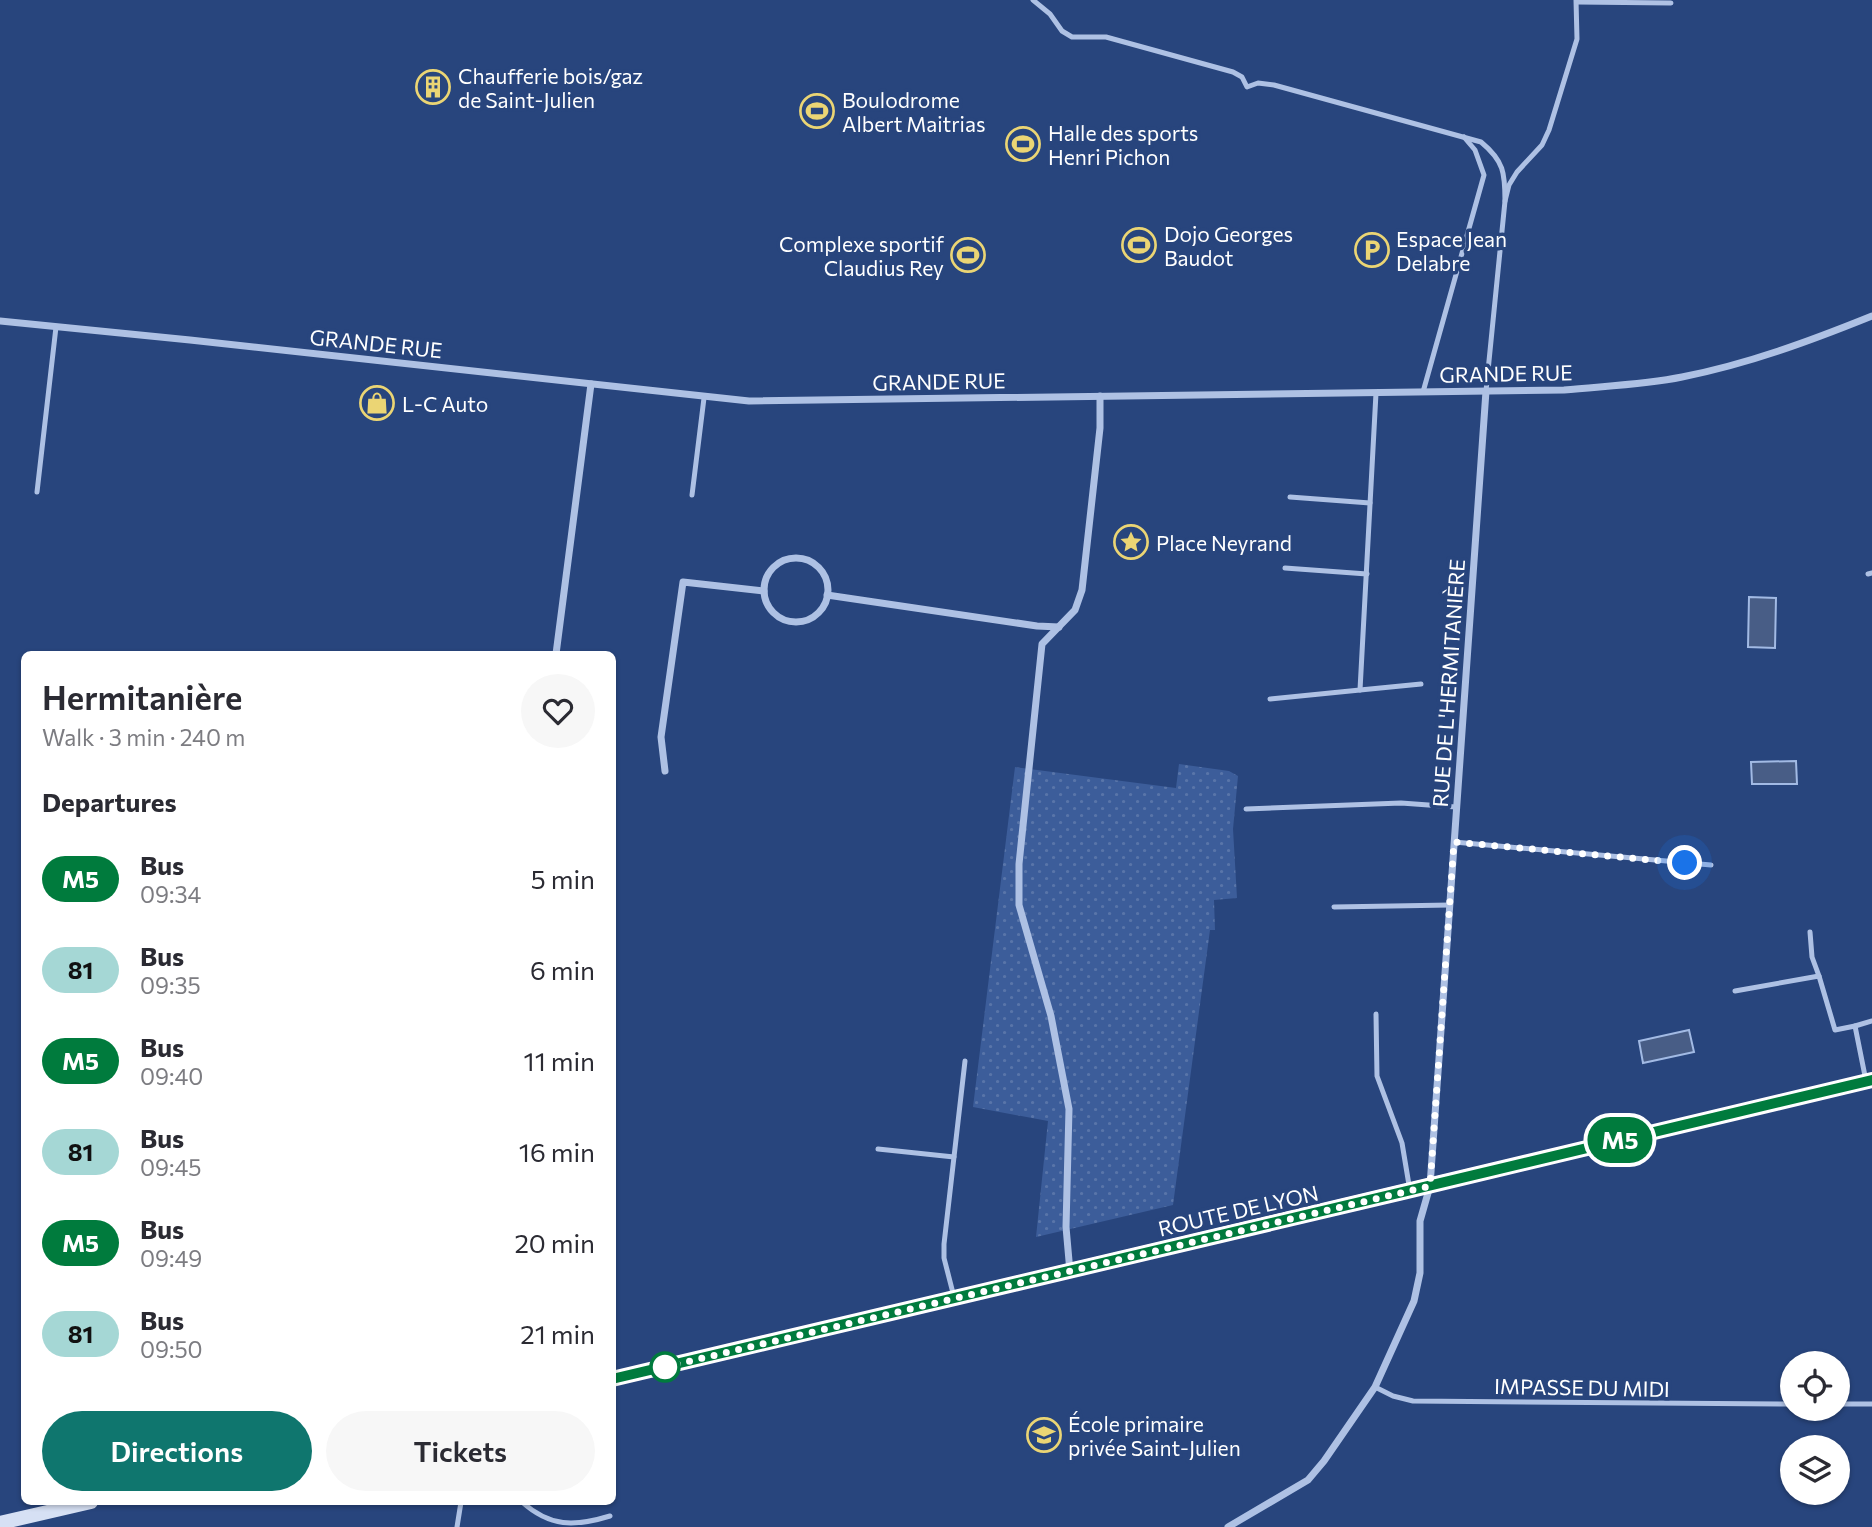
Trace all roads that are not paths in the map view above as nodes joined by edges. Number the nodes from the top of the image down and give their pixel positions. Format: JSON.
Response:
{"nodes":[{"id":1,"x":1033,"y":0,"type":"edge"},
{"id":2,"x":1577,"y":1,"type":"edge"},
{"id":3,"x":1671,"y":3,"type":"dead end"},
{"id":4,"x":1464,"y":137,"type":"junction"},
{"id":5,"x":1504,"y":201,"type":"junction"},
{"id":6,"x":1872,"y":316,"type":"edge"},
{"id":7,"x":0,"y":321,"type":"edge"},
{"id":8,"x":56,"y":327,"type":"junction"},
{"id":9,"x":591,"y":384,"type":"junction"},
{"id":10,"x":1486,"y":391,"type":"junction"},
{"id":11,"x":1423,"y":392,"type":"junction"},
{"id":12,"x":1376,"y":393,"type":"junction"},
{"id":13,"x":1100,"y":396,"type":"junction"},
{"id":14,"x":704,"y":398,"type":"junction"},
{"id":15,"x":37,"y":492,"type":"dead end"},
{"id":16,"x":692,"y":495,"type":"dead end"},
{"id":17,"x":1290,"y":497,"type":"dead end"},
{"id":18,"x":1370,"y":503,"type":"junction"},
{"id":19,"x":1285,"y":568,"type":"dead end"},
{"id":20,"x":1367,"y":574,"type":"junction"},
{"id":21,"x":764,"y":591,"type":"junction"},
{"id":22,"x":827,"y":595,"type":"junction"},
{"id":23,"x":1059,"y":626,"type":"junction"},
{"id":24,"x":556,"y":651,"type":"edge"},
{"id":25,"x":1421,"y":684,"type":"dead end"},
{"id":26,"x":1360,"y":690,"type":"junction"},
{"id":27,"x":1270,"y":698,"type":"dead end"},
{"id":28,"x":666,"y":771,"type":"dead end"},
{"id":29,"x":1457,"y":807,"type":"junction"},
{"id":30,"x":1246,"y":809,"type":"dead end"},
{"id":31,"x":1454,"y":842,"type":"junction"},
{"id":32,"x":1711,"y":866,"type":"dead end"},
{"id":33,"x":1450,"y":905,"type":"junction"},
{"id":34,"x":1334,"y":907,"type":"dead end"},
{"id":35,"x":1810,"y":932,"type":"dead end"},
{"id":36,"x":1819,"y":976,"type":"junction"},
{"id":37,"x":1735,"y":991,"type":"dead end"},
{"id":38,"x":1376,"y":1014,"type":"dead end"},
{"id":39,"x":1872,"y":1021,"type":"edge"},
{"id":40,"x":1855,"y":1026,"type":"junction"},
{"id":41,"x":965,"y":1060,"type":"dead end"},
{"id":42,"x":1869,"y":1081,"type":"edge"},
{"id":43,"x":878,"y":1149,"type":"dead end"},
{"id":44,"x":954,"y":1157,"type":"junction"},
{"id":45,"x":1430,"y":1186,"type":"junction"},
{"id":46,"x":1410,"y":1191,"type":"junction"},
{"id":47,"x":1070,"y":1272,"type":"junction"},
{"id":48,"x":955,"y":1300,"type":"junction"},
{"id":49,"x":616,"y":1378,"type":"edge"},
{"id":50,"x":1375,"y":1387,"type":"junction"},
{"id":51,"x":1780,"y":1404,"type":"edge"},
{"id":52,"x":1850,"y":1404,"type":"edge"},
{"id":53,"x":1872,"y":1404,"type":"edge"},
{"id":54,"x":78,"y":1505,"type":"edge"},
{"id":55,"x":461,"y":1505,"type":"edge"},
{"id":56,"x":526,"y":1505,"type":"edge"},
{"id":57,"x":610,"y":1516,"type":"dead end"},
{"id":58,"x":0,"y":1523,"type":"edge"},
{"id":59,"x":457,"y":1527,"type":"edge"},
{"id":60,"x":1228,"y":1527,"type":"edge"}],
"edges":[{"from":1,"to":4,"type":"lane"},
{"from":2,"to":3,"type":"lane"},
{"from":2,"to":5,"type":"lane"},
{"from":4,"to":5,"type":"lane"},
{"from":4,"to":11,"type":"lane"},
{"from":5,"to":10,"type":"lane"},
{"from":6,"to":10,"type":"street","name":"GRANDE RUE"},
{"from":7,"to":8,"type":"street","name":"GRANDE RUE"},
{"from":8,"to":9,"type":"street","name":"GRANDE RUE"},
{"from":8,"to":15,"type":"lane"},
{"from":9,"to":14,"type":"street","name":"GRANDE RUE"},
{"from":9,"to":24,"type":"street"},
{"from":10,"to":11,"type":"street","name":"GRANDE RUE"},
{"from":10,"to":29,"type":"street","name":"RUE DE L'HERMITANIÈRE"},
{"from":11,"to":12,"type":"street","name":"GRANDE RUE"},
{"from":12,"to":13,"type":"street","name":"GRANDE RUE"},
{"from":12,"to":18,"type":"lane"},
{"from":13,"to":14,"type":"street","name":"GRANDE RUE"},
{"from":13,"to":23,"type":"street"},
{"from":14,"to":16,"type":"lane"},
{"from":17,"to":18,"type":"lane"},
{"from":18,"to":20,"type":"lane"},
{"from":19,"to":20,"type":"lane"},
{"from":20,"to":26,"type":"lane"},
{"from":21,"to":22,"type":"street"},
{"from":21,"to":22,"type":"street"},
{"from":21,"to":28,"type":"street"},
{"from":22,"to":23,"type":"street"},
{"from":23,"to":47,"type":"street"},
{"from":25,"to":26,"type":"lane"},
{"from":26,"to":27,"type":"lane"},
{"from":29,"to":30,"type":"lane"},
{"from":29,"to":31,"type":"street","name":"RUE DE L'HERMITANIÈRE"},
{"from":31,"to":32,"type":"lane"},
{"from":31,"to":33,"type":"street","name":"RUE DE L'HERMITANIÈRE"},
{"from":33,"to":34,"type":"lane"},
{"from":33,"to":45,"type":"street","name":"RUE DE L'HERMITANIÈRE"},
{"from":35,"to":36,"type":"lane"},
{"from":36,"to":37,"type":"lane"},
{"from":36,"to":40,"type":"lane"},
{"from":38,"to":46,"type":"lane"},
{"from":39,"to":40,"type":"lane"},
{"from":40,"to":42,"type":"lane"},
{"from":41,"to":44,"type":"lane"},
{"from":42,"to":45,"type":"main road","name":"ROUTE DE LYON"},
{"from":43,"to":44,"type":"lane"},
{"from":44,"to":48,"type":"lane"},
{"from":45,"to":46,"type":"main road","name":"ROUTE DE LYON"},
{"from":45,"to":50,"type":"street","name":"RUE DE L'HERMITANIÈRE"},
{"from":46,"to":47,"type":"main road","name":"ROUTE DE LYON"},
{"from":47,"to":48,"type":"main road","name":"ROUTE DE LYON"},
{"from":48,"to":49,"type":"main road","name":"ROUTE DE LYON"},
{"from":50,"to":51,"type":"lane","name":"IMPASSE DU MIDI"},
{"from":50,"to":60,"type":"street","name":"RUE DE L'HERMITANIÈRE"},
{"from":52,"to":53,"type":"lane"},
{"from":54,"to":58,"type":"main road"},
{"from":55,"to":59,"type":"lane"},
{"from":56,"to":57,"type":"lane"}]}
